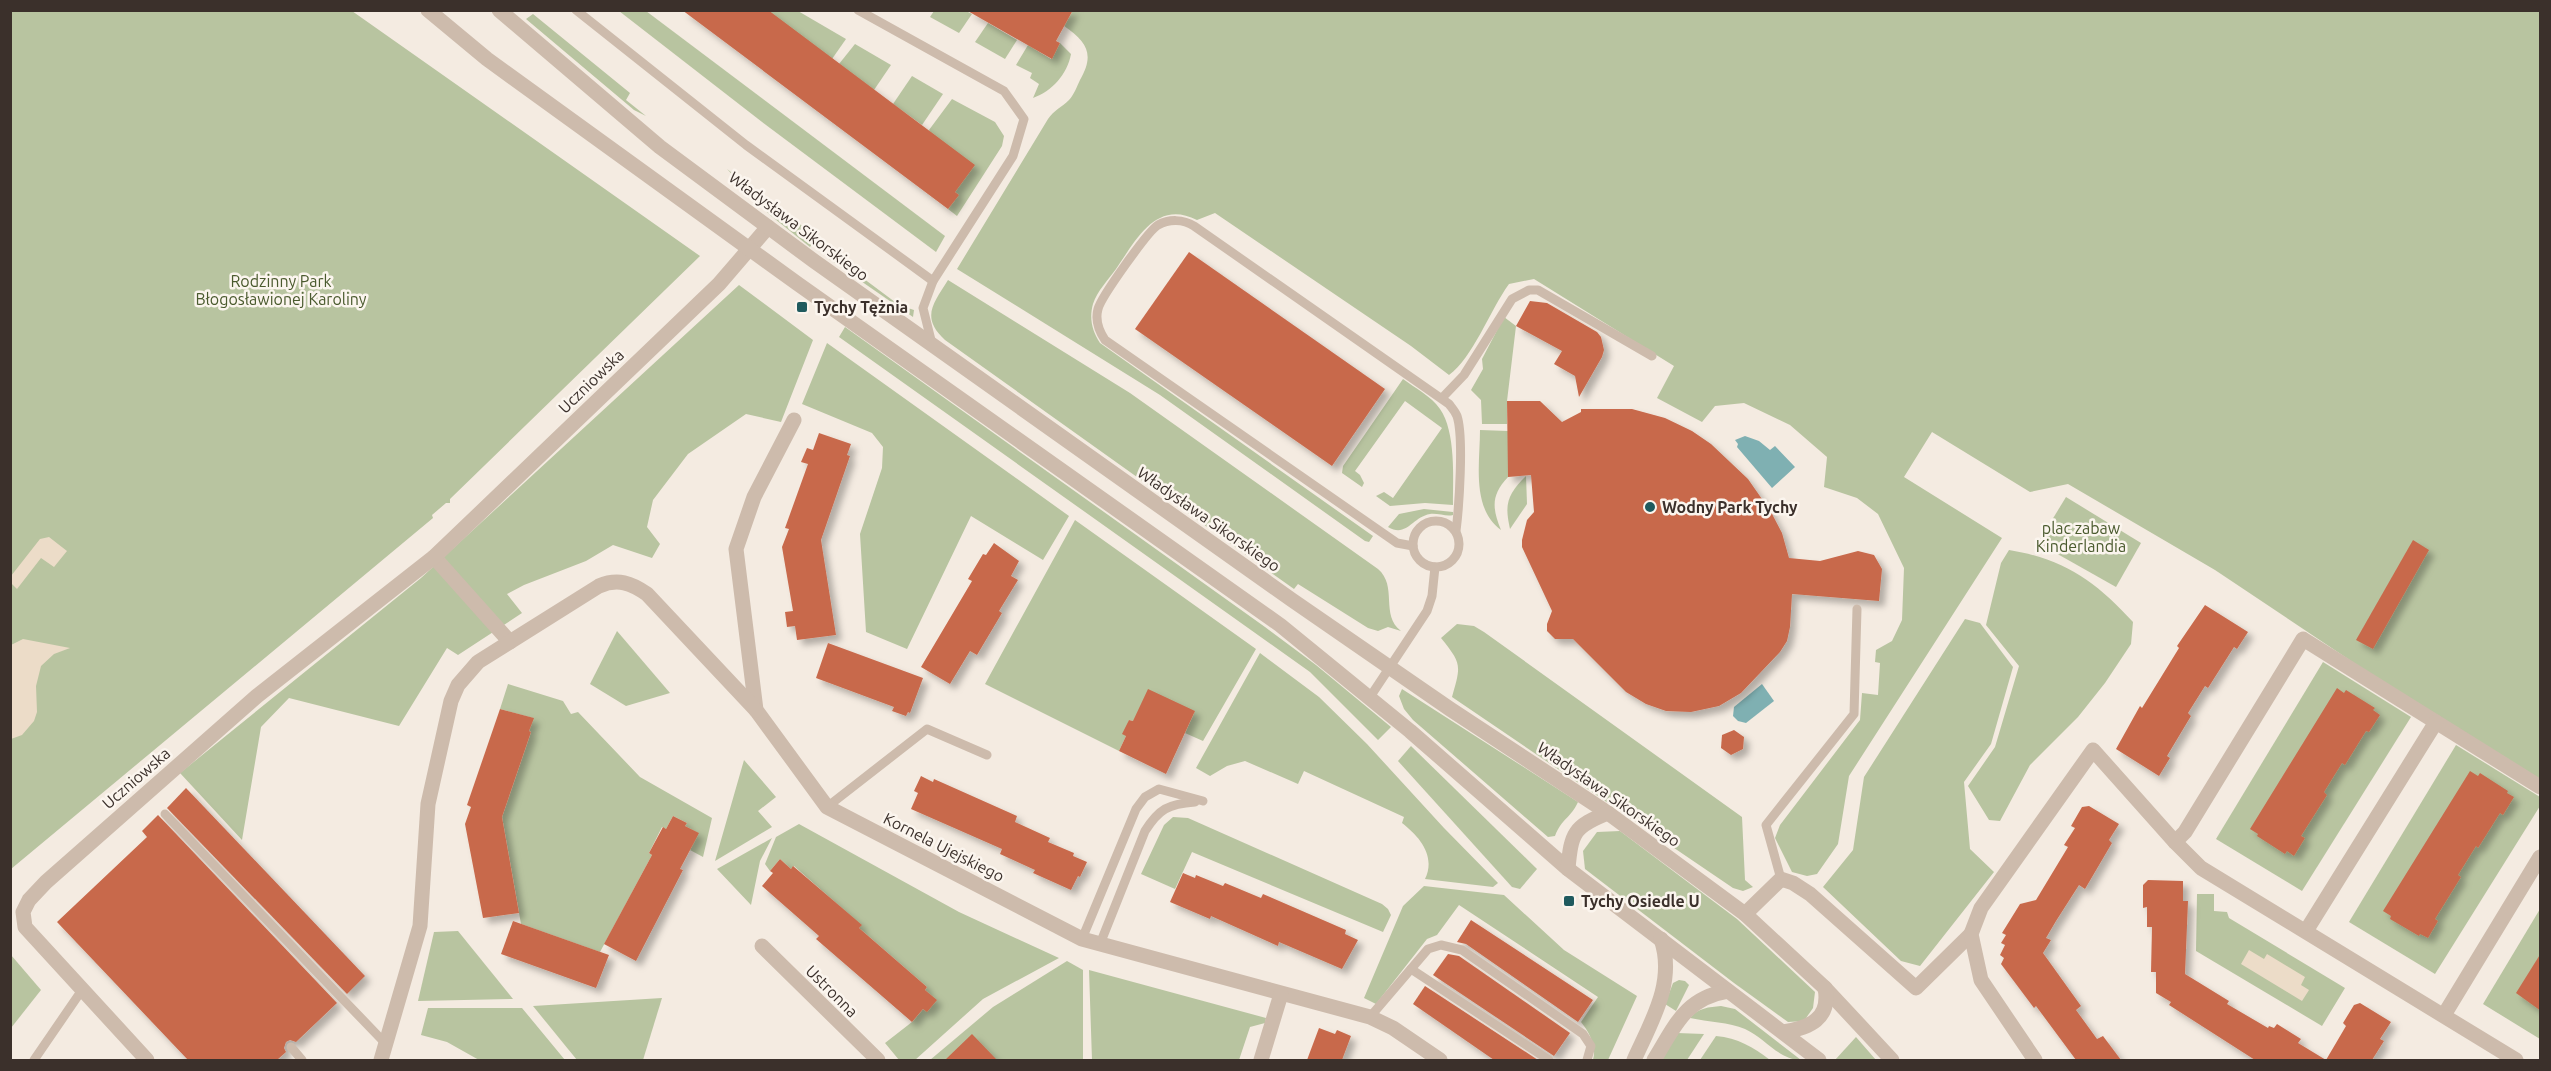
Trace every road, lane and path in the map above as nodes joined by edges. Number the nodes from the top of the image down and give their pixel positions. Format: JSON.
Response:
{"nodes":[{"id":1,"x":428,"y":10,"type":"edge"},
{"id":2,"x":576,"y":10,"type":"edge"},
{"id":3,"x":858,"y":10,"type":"edge"},
{"id":4,"x":500,"y":11,"type":"edge"},
{"id":5,"x":768,"y":227,"type":"junction"},
{"id":6,"x":751,"y":249,"type":"junction"},
{"id":7,"x":933,"y":281,"type":"junction"},
{"id":8,"x":933,"y":346,"type":"junction"},
{"id":9,"x":1652,"y":356,"type":"dead end"},
{"id":10,"x":1442,"y":398,"type":"junction"},
{"id":11,"x":794,"y":420,"type":"dead end"},
{"id":12,"x":1456,"y":531,"type":"junction"},
{"id":13,"x":1413,"y":546,"type":"junction"},
{"id":14,"x":434,"y":557,"type":"junction"},
{"id":15,"x":1435,"y":567,"type":"junction"},
{"id":16,"x":1857,"y":609,"type":"dead end"},
{"id":17,"x":510,"y":642,"type":"junction"},
{"id":18,"x":1389,"y":667,"type":"junction"},
{"id":19,"x":1370,"y":697,"type":"junction"},
{"id":20,"x":756,"y":710,"type":"junction"},
{"id":21,"x":2436,"y":722,"type":"junction"},
{"id":22,"x":987,"y":755,"type":"dead end"},
{"id":23,"x":2541,"y":787,"type":"edge"},
{"id":24,"x":827,"y":807,"type":"junction"},
{"id":25,"x":1608,"y":813,"type":"junction"},
{"id":26,"x":165,"y":814,"type":"dead end"},
{"id":27,"x":2175,"y":842,"type":"junction"},
{"id":28,"x":2541,"y":857,"type":"edge"},
{"id":29,"x":1568,"y":869,"type":"junction"},
{"id":30,"x":1781,"y":879,"type":"junction"},
{"id":31,"x":1745,"y":914,"type":"junction"},
{"id":32,"x":2306,"y":931,"type":"junction"},
{"id":33,"x":1971,"y":934,"type":"junction"},
{"id":34,"x":1082,"y":939,"type":"junction"},
{"id":35,"x":1661,"y":939,"type":"junction"},
{"id":36,"x":1100,"y":944,"type":"junction"},
{"id":37,"x":762,"y":946,"type":"dead end"},
{"id":38,"x":1411,"y":969,"type":"junction"},
{"id":39,"x":1825,"y":988,"type":"junction"},
{"id":40,"x":82,"y":990,"type":"junction"},
{"id":41,"x":1728,"y":991,"type":"junction"},
{"id":42,"x":1281,"y":994,"type":"junction"},
{"id":43,"x":2444,"y":1015,"type":"junction"},
{"id":44,"x":1370,"y":1017,"type":"junction"},
{"id":45,"x":1783,"y":1032,"type":"junction"},
{"id":46,"x":386,"y":1043,"type":"junction"},
{"id":47,"x":291,"y":1047,"type":"dead end"},
{"id":48,"x":34,"y":1060,"type":"edge"},
{"id":49,"x":147,"y":1060,"type":"edge"},
{"id":50,"x":302,"y":1060,"type":"edge"},
{"id":51,"x":381,"y":1060,"type":"edge"},
{"id":52,"x":878,"y":1060,"type":"edge"},
{"id":53,"x":1260,"y":1060,"type":"edge"},
{"id":54,"x":1440,"y":1060,"type":"edge"},
{"id":55,"x":1549,"y":1060,"type":"edge"},
{"id":56,"x":1587,"y":1060,"type":"edge"},
{"id":57,"x":1634,"y":1060,"type":"edge"},
{"id":58,"x":1654,"y":1060,"type":"edge"},
{"id":59,"x":1819,"y":1060,"type":"edge"},
{"id":60,"x":1892,"y":1060,"type":"edge"},
{"id":61,"x":2036,"y":1060,"type":"edge"},
{"id":62,"x":2516,"y":1060,"type":"edge"}],
"edges":[{"from":1,"to":6,"type":"street"},
{"from":2,"to":7,"type":"lane"},
{"from":3,"to":7,"type":"lane"},
{"from":4,"to":5,"type":"street","name":"Władysława Sikorskiego"},
{"from":5,"to":6,"type":"street","name":"Uczniowska"},
{"from":5,"to":8,"type":"street","name":"Władysława Sikorskiego"},
{"from":6,"to":14,"type":"street","name":"Uczniowska"},
{"from":6,"to":19,"type":"street"},
{"from":7,"to":8,"type":"lane"},
{"from":8,"to":18,"type":"street","name":"Władysława Sikorskiego"},
{"from":9,"to":10,"type":"lane"},
{"from":10,"to":12,"type":"lane"},
{"from":10,"to":13,"type":"lane"},
{"from":11,"to":20,"type":"street","name":"Kornela Ujejskiego"},
{"from":12,"to":13,"type":"lane"},
{"from":12,"to":15,"type":"lane"},
{"from":13,"to":15,"type":"lane"},
{"from":14,"to":17,"type":"street"},
{"from":14,"to":40,"type":"street","name":"Uczniowska"},
{"from":15,"to":18,"type":"lane"},
{"from":16,"to":30,"type":"lane"},
{"from":17,"to":20,"type":"street"},
{"from":17,"to":46,"type":"street"},
{"from":18,"to":19,"type":"lane"},
{"from":18,"to":25,"type":"street","name":"Władysława Sikorskiego"},
{"from":19,"to":29,"type":"street"},
{"from":20,"to":24,"type":"street","name":"Kornela Ujejskiego"},
{"from":21,"to":23,"type":"street"},
{"from":21,"to":27,"type":"street"},
{"from":21,"to":32,"type":"street"},
{"from":22,"to":24,"type":"lane"},
{"from":24,"to":34,"type":"street","name":"Kornela Ujejskiego"},
{"from":25,"to":29,"type":"street"},
{"from":25,"to":31,"type":"street","name":"Władysława Sikorskiego"},
{"from":26,"to":46,"type":"lane"},
{"from":27,"to":32,"type":"street"},
{"from":27,"to":33,"type":"street"},
{"from":28,"to":43,"type":"street"},
{"from":29,"to":35,"type":"street"},
{"from":30,"to":31,"type":"street"},
{"from":30,"to":33,"type":"street"},
{"from":31,"to":39,"type":"street","name":"Władysława Sikorskiego"},
{"from":32,"to":43,"type":"street"},
{"from":33,"to":61,"type":"street"},
{"from":34,"to":36,"type":"street","name":"Kornela Ujejskiego"},
{"from":34,"to":36,"type":"lane"},
{"from":35,"to":41,"type":"street"},
{"from":35,"to":57,"type":"street"},
{"from":36,"to":42,"type":"street","name":"Kornela Ujejskiego"},
{"from":37,"to":52,"type":"street","name":"Ustronna"},
{"from":38,"to":44,"type":"lane"},
{"from":38,"to":55,"type":"lane"},
{"from":38,"to":56,"type":"lane"},
{"from":39,"to":45,"type":"street"},
{"from":39,"to":60,"type":"street","name":"Władysława Sikorskiego"},
{"from":40,"to":48,"type":"lane"},
{"from":40,"to":49,"type":"street","name":"Uczniowska"},
{"from":41,"to":45,"type":"street"},
{"from":41,"to":58,"type":"street"},
{"from":42,"to":44,"type":"street","name":"Kornela Ujejskiego"},
{"from":42,"to":53,"type":"street"},
{"from":43,"to":62,"type":"street"},
{"from":44,"to":54,"type":"street","name":"Kornela Ujejskiego"},
{"from":45,"to":59,"type":"street"},
{"from":46,"to":51,"type":"street"},
{"from":47,"to":50,"type":"lane"}]}
